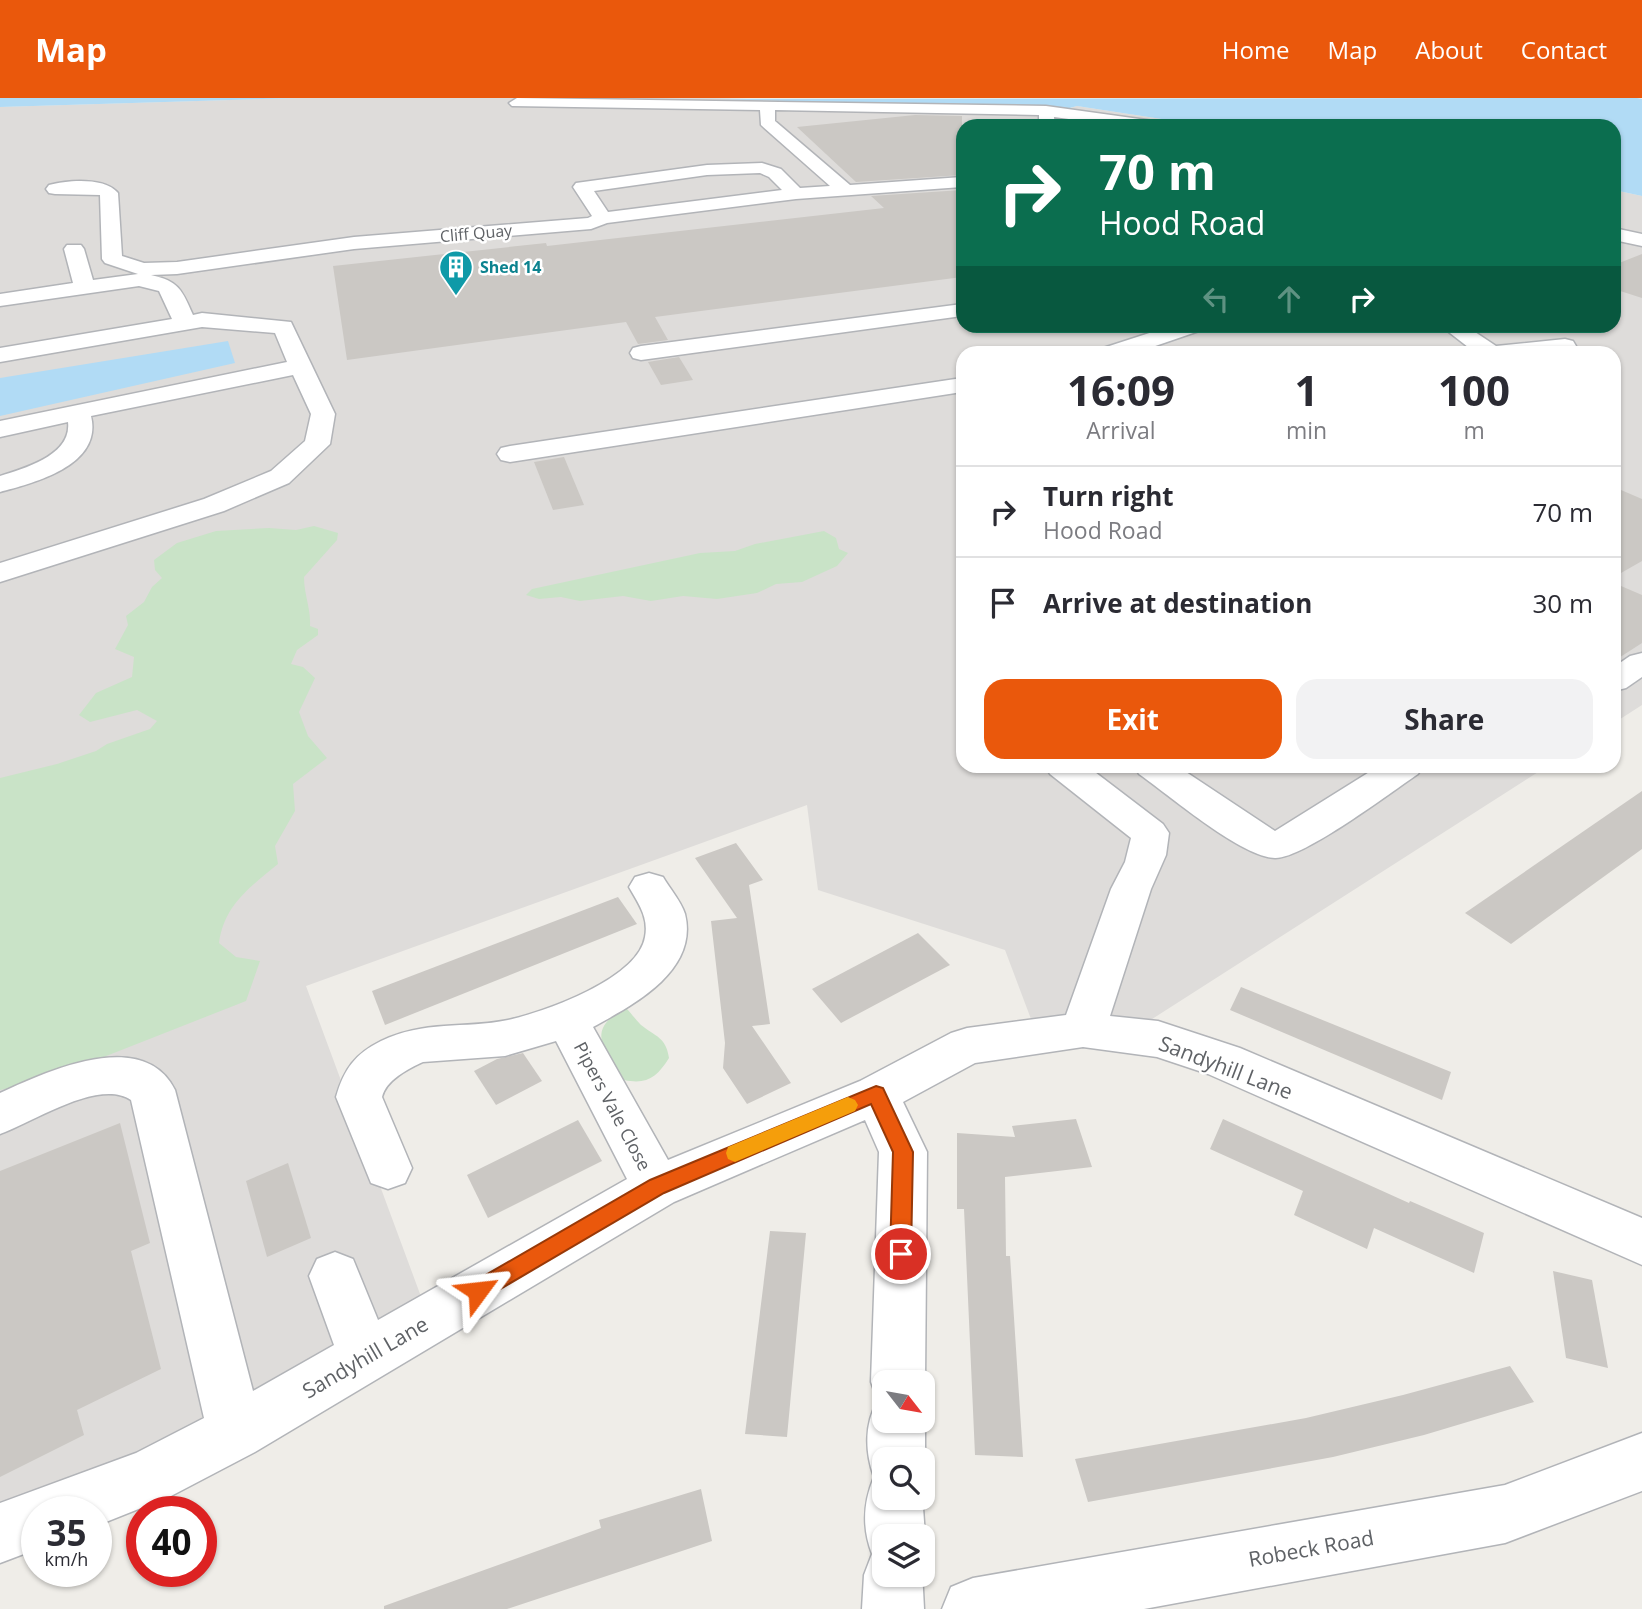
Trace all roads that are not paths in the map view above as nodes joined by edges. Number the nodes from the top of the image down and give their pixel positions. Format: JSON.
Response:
{"nodes":[{"id":1,"x":517,"y":103,"type":"dead end"},
{"id":2,"x":768,"y":105,"type":"junction"},
{"id":3,"x":1047,"y":118,"type":"edge"},
{"id":4,"x":956,"y":182,"type":"edge"},
{"id":5,"x":55,"y":189,"type":"dead end"},
{"id":6,"x":845,"y":190,"type":"junction"},
{"id":7,"x":796,"y":194,"type":"junction"},
{"id":8,"x":603,"y":218,"type":"junction"},
{"id":9,"x":1621,"y":236,"type":"edge"},
{"id":10,"x":1642,"y":240,"type":"edge"},
{"id":11,"x":74,"y":250,"type":"dead end"},
{"id":12,"x":83,"y":286,"type":"junction"},
{"id":13,"x":8,"y":305,"type":"edge"},
{"id":14,"x":956,"y":311,"type":"edge"},
{"id":15,"x":185,"y":323,"type":"junction"},
{"id":16,"x":1170,"y":333,"type":"edge"},
{"id":17,"x":1463,"y":333,"type":"edge"},
{"id":18,"x":1546,"y":333,"type":"edge"},
{"id":19,"x":1132,"y":346,"type":"edge"},
{"id":20,"x":1482,"y":346,"type":"edge"},
{"id":21,"x":1567,"y":346,"type":"edge"},
{"id":22,"x":641,"y":353,"type":"dead end"},
{"id":23,"x":9,"y":354,"type":"edge"},
{"id":24,"x":302,"y":366,"type":"junction"},
{"id":25,"x":956,"y":386,"type":"edge"},
{"id":26,"x":78,"y":412,"type":"junction"},
{"id":27,"x":0,"y":429,"type":"edge"},
{"id":28,"x":510,"y":454,"type":"dead end"},
{"id":29,"x":0,"y":484,"type":"edge"},
{"id":30,"x":0,"y":573,"type":"edge"},
{"id":31,"x":1642,"y":663,"type":"edge"},
{"id":32,"x":1621,"y":676,"type":"edge"},
{"id":33,"x":1072,"y":773,"type":"edge"},
{"id":34,"x":1394,"y":773,"type":"edge"},
{"id":35,"x":1164,"y":775,"type":"edge"},
{"id":36,"x":1122,"y":811,"type":"junction"},
{"id":37,"x":649,"y":887,"type":"dead end"},
{"id":38,"x":567,"y":1021,"type":"junction"},
{"id":39,"x":1083,"y":1030,"type":"junction"},
{"id":40,"x":876,"y":1094,"type":"junction"},
{"id":41,"x":0,"y":1114,"type":"edge"},
{"id":42,"x":388,"y":1168,"type":"dead end"},
{"id":43,"x":657,"y":1187,"type":"junction"},
{"id":44,"x":1642,"y":1242,"type":"edge"},
{"id":45,"x":335,"y":1276,"type":"dead end"},
{"id":46,"x":365,"y":1356,"type":"junction"},
{"id":47,"x":898,"y":1370,"type":"edge"},
{"id":48,"x":235,"y":1432,"type":"junction"},
{"id":49,"x":1642,"y":1462,"type":"edge"},
{"id":50,"x":98,"y":1496,"type":"edge"},
{"id":51,"x":21,"y":1525,"type":"edge"},
{"id":52,"x":0,"y":1533,"type":"edge"},
{"id":53,"x":894,"y":1587,"type":"edge"},
{"id":54,"x":893,"y":1609,"type":"edge"},
{"id":55,"x":973,"y":1609,"type":"edge"}],
"edges":[{"from":1,"to":2,"type":"street"},
{"from":2,"to":3,"type":"street"},
{"from":2,"to":6,"type":"street"},
{"from":4,"to":6,"type":"street","name":"Cliff Quay"},
{"from":5,"to":8,"type":"street","name":"Cliff Quay"},
{"from":6,"to":7,"type":"street","name":"Cliff Quay"},
{"from":7,"to":8,"type":"street","name":"Cliff Quay"},
{"from":7,"to":8,"type":"street"},
{"from":9,"to":10,"type":"street"},
{"from":11,"to":12,"type":"street"},
{"from":12,"to":13,"type":"street"},
{"from":12,"to":15,"type":"street"},
{"from":13,"to":23,"type":"street"},
{"from":14,"to":22,"type":"street"},
{"from":15,"to":23,"type":"street"},
{"from":15,"to":24,"type":"street"},
{"from":16,"to":19,"type":"street"},
{"from":17,"to":20,"type":"street"},
{"from":18,"to":21,"type":"street"},
{"from":24,"to":26,"type":"street"},
{"from":24,"to":30,"type":"street"},
{"from":25,"to":28,"type":"street"},
{"from":26,"to":27,"type":"street"},
{"from":26,"to":29,"type":"street"},
{"from":31,"to":32,"type":"street"},
{"from":33,"to":36,"type":"street"},
{"from":34,"to":35,"type":"street"},
{"from":35,"to":36,"type":"street"},
{"from":36,"to":39,"type":"street"},
{"from":37,"to":38,"type":"street","name":"Pipers Vale Close"},
{"from":38,"to":42,"type":"street"},
{"from":38,"to":43,"type":"street","name":"Pipers Vale Close"},
{"from":39,"to":40,"type":"street","name":"Sandyhill Lane"},
{"from":39,"to":44,"type":"street","name":"Sandyhill Lane"},
{"from":40,"to":43,"type":"street","name":"Sandyhill Lane"},
{"from":40,"to":47,"type":"street"},
{"from":41,"to":48,"type":"street"},
{"from":43,"to":46,"type":"street","name":"Sandyhill Lane"},
{"from":45,"to":46,"type":"street"},
{"from":46,"to":48,"type":"street","name":"Sandyhill Lane"},
{"from":48,"to":50,"type":"street","name":"Sandyhill Lane"},
{"from":49,"to":55,"type":"street","name":"Robeck Road"},
{"from":51,"to":52,"type":"street"},
{"from":53,"to":54,"type":"street"}]}
